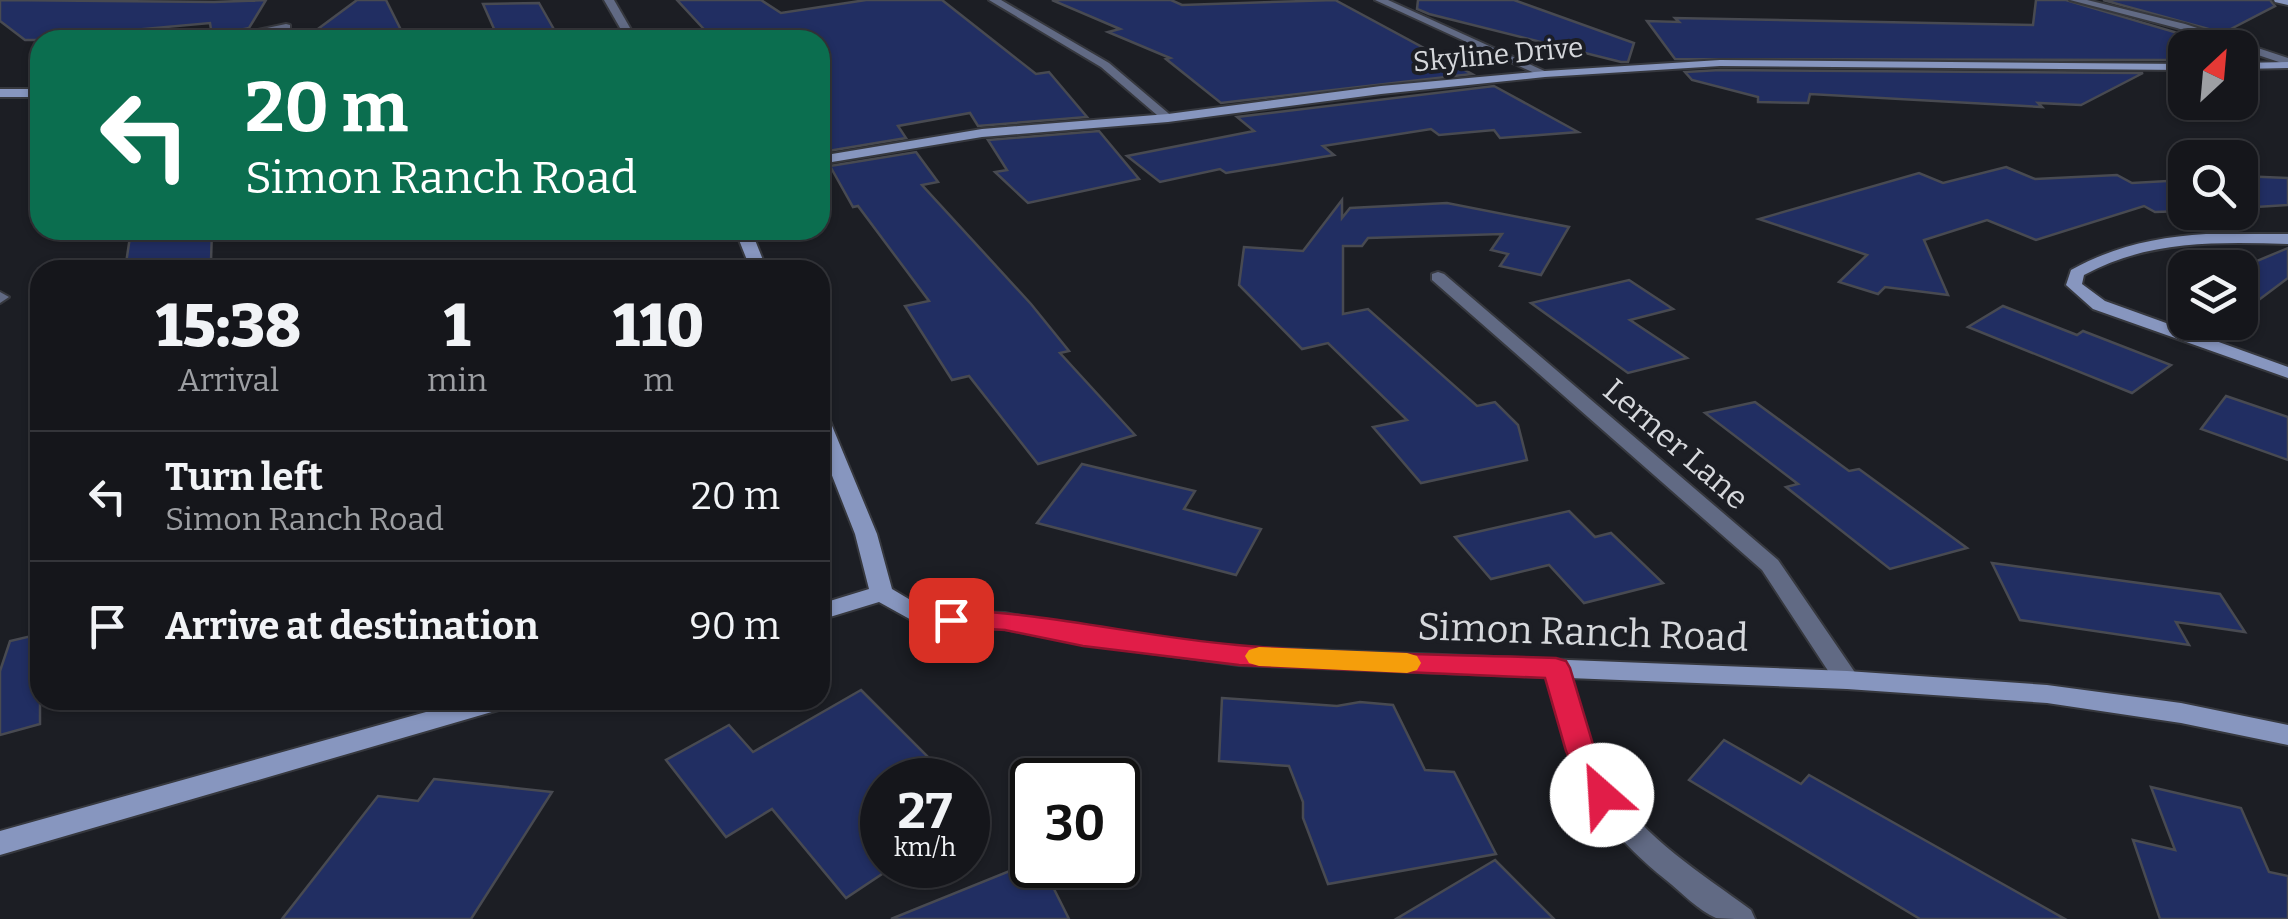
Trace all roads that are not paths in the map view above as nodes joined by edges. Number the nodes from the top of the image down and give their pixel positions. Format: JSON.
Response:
{"nodes":[{"id":1,"x":609,"y":0,"type":"edge"},
{"id":2,"x":994,"y":0,"type":"edge"},
{"id":3,"x":1380,"y":0,"type":"edge"},
{"id":4,"x":2075,"y":0,"type":"edge"},
{"id":5,"x":2279,"y":0,"type":"edge"},
{"id":6,"x":2288,"y":2,"type":"edge"},
{"id":7,"x":286,"y":27,"type":"dead end"},
{"id":8,"x":270,"y":30,"type":"edge"},
{"id":9,"x":626,"y":30,"type":"edge"},
{"id":10,"x":2288,"y":63,"type":"edge"},
{"id":11,"x":2258,"y":65,"type":"edge"},
{"id":12,"x":2168,"y":67,"type":"edge"},
{"id":13,"x":1545,"y":74,"type":"junction"},
{"id":14,"x":30,"y":92,"type":"edge"},
{"id":15,"x":0,"y":94,"type":"edge"},
{"id":16,"x":1168,"y":118,"type":"junction"},
{"id":17,"x":830,"y":158,"type":"edge"},
{"id":18,"x":2288,"y":239,"type":"edge"},
{"id":19,"x":1438,"y":277,"type":"dead end"},
{"id":20,"x":2288,"y":373,"type":"edge"},
{"id":21,"x":830,"y":446,"type":"edge"},
{"id":22,"x":882,"y":593,"type":"junction"},
{"id":23,"x":830,"y":609,"type":"edge"},
{"id":24,"x":1556,"y":668,"type":"junction"},
{"id":25,"x":1846,"y":680,"type":"junction"},
{"id":26,"x":467,"y":710,"type":"edge"},
{"id":27,"x":2288,"y":735,"type":"edge"},
{"id":28,"x":0,"y":843,"type":"edge"},
{"id":29,"x":1740,"y":919,"type":"edge"}],
"edges":[{"from":1,"to":9,"type":"street"},
{"from":2,"to":16,"type":"street"},
{"from":3,"to":13,"type":"street"},
{"from":4,"to":10,"type":"street"},
{"from":5,"to":6,"type":"street"},
{"from":7,"to":8,"type":"street"},
{"from":10,"to":11,"type":"street"},
{"from":12,"to":13,"type":"street","name":"Skyline Drive"},
{"from":13,"to":16,"type":"street","name":"Skyline Drive"},
{"from":14,"to":15,"type":"street"},
{"from":16,"to":17,"type":"street","name":"Skyline Drive"},
{"from":18,"to":20,"type":"street"},
{"from":19,"to":25,"type":"street","name":"Lerner Lane"},
{"from":21,"to":22,"type":"street"},
{"from":22,"to":23,"type":"street"},
{"from":22,"to":24,"type":"street","name":"Simon Ranch Road"},
{"from":24,"to":25,"type":"street","name":"Simon Ranch Road"},
{"from":24,"to":29,"type":"street"},
{"from":25,"to":27,"type":"street","name":"Simon Ranch Road"},
{"from":26,"to":28,"type":"street"}]}
